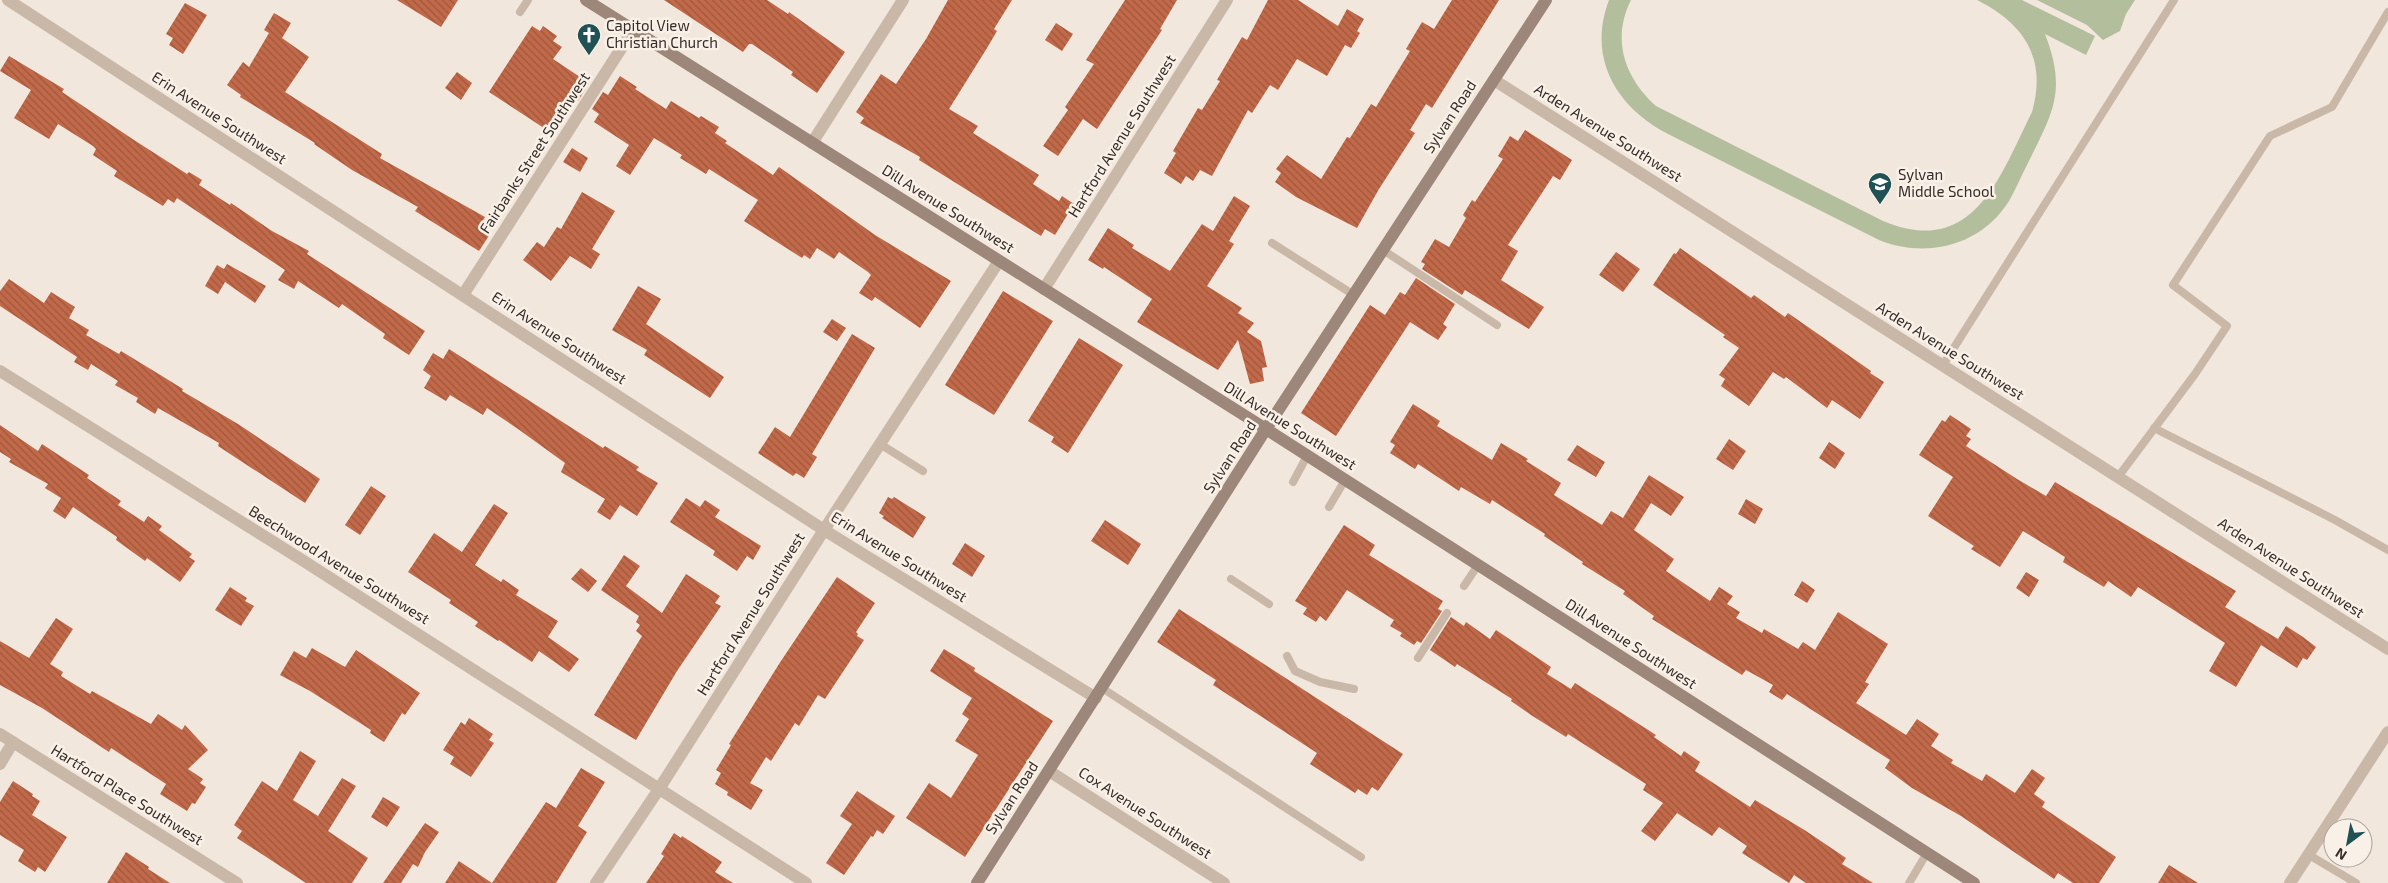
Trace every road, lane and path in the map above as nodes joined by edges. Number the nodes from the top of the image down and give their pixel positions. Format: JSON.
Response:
{"nodes":[{"id":1,"x":8,"y":0,"type":"edge"},
{"id":2,"x":528,"y":0,"type":"edge"},
{"id":3,"x":586,"y":0,"type":"edge"},
{"id":4,"x":903,"y":0,"type":"edge"},
{"id":5,"x":1227,"y":0,"type":"edge"},
{"id":6,"x":1546,"y":0,"type":"edge"},
{"id":7,"x":2174,"y":0,"type":"edge"},
{"id":8,"x":520,"y":12,"type":"dead end"},
{"id":9,"x":2388,"y":12,"type":"edge"},
{"id":10,"x":633,"y":30,"type":"junction"},
{"id":11,"x":1494,"y":80,"type":"junction"},
{"id":12,"x":812,"y":143,"type":"junction"},
{"id":13,"x":1272,"y":243,"type":"dead end"},
{"id":14,"x":1383,"y":250,"type":"junction"},
{"id":15,"x":999,"y":261,"type":"junction"},
{"id":16,"x":1044,"y":289,"type":"junction"},
{"id":17,"x":463,"y":295,"type":"junction"},
{"id":18,"x":1354,"y":295,"type":"junction"},
{"id":19,"x":1496,"y":325,"type":"dead end"},
{"id":20,"x":1943,"y":365,"type":"junction"},
{"id":21,"x":0,"y":371,"type":"edge"},
{"id":22,"x":2154,"y":428,"type":"junction"},
{"id":23,"x":1266,"y":430,"type":"junction"},
{"id":24,"x":880,"y":444,"type":"junction"},
{"id":25,"x":1307,"y":456,"type":"junction"},
{"id":26,"x":924,"y":472,"type":"dead end"},
{"id":27,"x":2118,"y":477,"type":"junction"},
{"id":28,"x":1346,"y":480,"type":"junction"},
{"id":29,"x":1293,"y":482,"type":"dead end"},
{"id":30,"x":1329,"y":507,"type":"dead end"},
{"id":31,"x":824,"y":530,"type":"junction"},
{"id":32,"x":2388,"y":550,"type":"edge"},
{"id":33,"x":1478,"y":565,"type":"junction"},
{"id":34,"x":1231,"y":579,"type":"dead end"},
{"id":35,"x":1464,"y":586,"type":"dead end"},
{"id":36,"x":1269,"y":604,"type":"dead end"},
{"id":37,"x":1447,"y":613,"type":"dead end"},
{"id":38,"x":2388,"y":649,"type":"edge"},
{"id":39,"x":1287,"y":656,"type":"dead end"},
{"id":40,"x":1418,"y":658,"type":"dead end"},
{"id":41,"x":1354,"y":689,"type":"dead end"},
{"id":42,"x":1099,"y":693,"type":"junction"},
{"id":43,"x":2388,"y":732,"type":"edge"},
{"id":44,"x":0,"y":734,"type":"edge"},
{"id":45,"x":13,"y":742,"type":"junction"},
{"id":46,"x":0,"y":764,"type":"edge"},
{"id":47,"x":1049,"y":771,"type":"junction"},
{"id":48,"x":659,"y":789,"type":"junction"},
{"id":49,"x":1927,"y":853,"type":"junction"},
{"id":50,"x":2309,"y":855,"type":"junction"},
{"id":51,"x":1360,"y":857,"type":"dead end"},
{"id":52,"x":237,"y":883,"type":"edge"},
{"id":53,"x":596,"y":883,"type":"edge"},
{"id":54,"x":806,"y":883,"type":"edge"},
{"id":55,"x":977,"y":883,"type":"edge"},
{"id":56,"x":1224,"y":883,"type":"edge"},
{"id":57,"x":1909,"y":883,"type":"edge"},
{"id":58,"x":1974,"y":883,"type":"edge"},
{"id":59,"x":2290,"y":883,"type":"edge"},
{"id":60,"x":2356,"y":883,"type":"edge"}],
"edges":[{"from":1,"to":17,"type":"street","name":"Erin Avenue Southwest"},
{"from":2,"to":8,"type":"lane"},
{"from":3,"to":10,"type":"main road","name":"Dill Avenue Southwest"},
{"from":4,"to":12,"type":"street"},
{"from":5,"to":16,"type":"street","name":"Hartford Avenue Southwest"},
{"from":6,"to":11,"type":"main road","name":"Sylvan Road"},
{"from":7,"to":20,"type":"lane"},
{"from":9,"to":22,"type":"lane"},
{"from":10,"to":12,"type":"main road","name":"Dill Avenue Southwest"},
{"from":10,"to":17,"type":"street","name":"Fairbanks Street Southwest"},
{"from":11,"to":14,"type":"main road","name":"Sylvan Road"},
{"from":11,"to":20,"type":"street","name":"Arden Avenue Southwest"},
{"from":12,"to":15,"type":"main road","name":"Dill Avenue Southwest"},
{"from":13,"to":18,"type":"lane"},
{"from":14,"to":18,"type":"main road","name":"Sylvan Road"},
{"from":14,"to":19,"type":"lane"},
{"from":15,"to":16,"type":"main road","name":"Dill Avenue Southwest"},
{"from":15,"to":24,"type":"street","name":"Hartford Avenue Southwest"},
{"from":16,"to":23,"type":"main road","name":"Dill Avenue Southwest"},
{"from":17,"to":31,"type":"street","name":"Erin Avenue Southwest"},
{"from":18,"to":23,"type":"main road","name":"Sylvan Road"},
{"from":20,"to":27,"type":"street","name":"Arden Avenue Southwest"},
{"from":21,"to":48,"type":"street","name":"Beechwood Avenue Southwest"},
{"from":22,"to":27,"type":"lane"},
{"from":22,"to":32,"type":"lane"},
{"from":23,"to":25,"type":"main road","name":"Dill Avenue Southwest"},
{"from":23,"to":42,"type":"main road","name":"Sylvan Road"},
{"from":24,"to":26,"type":"lane"},
{"from":24,"to":31,"type":"street","name":"Hartford Avenue Southwest"},
{"from":25,"to":28,"type":"main road","name":"Dill Avenue Southwest"},
{"from":25,"to":29,"type":"lane"},
{"from":27,"to":38,"type":"street","name":"Arden Avenue Southwest"},
{"from":28,"to":30,"type":"lane"},
{"from":28,"to":33,"type":"main road","name":"Dill Avenue Southwest"},
{"from":31,"to":42,"type":"street","name":"Erin Avenue Southwest"},
{"from":31,"to":48,"type":"street","name":"Hartford Avenue Southwest"},
{"from":33,"to":35,"type":"lane"},
{"from":33,"to":49,"type":"main road","name":"Dill Avenue Southwest"},
{"from":34,"to":36,"type":"lane"},
{"from":37,"to":40,"type":"lane"},
{"from":39,"to":41,"type":"lane"},
{"from":42,"to":47,"type":"main road","name":"Sylvan Road"},
{"from":42,"to":51,"type":"lane"},
{"from":43,"to":50,"type":"street"},
{"from":44,"to":45,"type":"street","name":"Hartford Place Southwest"},
{"from":45,"to":46,"type":"street"},
{"from":45,"to":52,"type":"street","name":"Hartford Place Southwest"},
{"from":47,"to":55,"type":"main road","name":"Sylvan Road"},
{"from":47,"to":56,"type":"street","name":"Cox Avenue Southwest"},
{"from":48,"to":53,"type":"street","name":"Hartford Avenue Southwest"},
{"from":48,"to":54,"type":"street","name":"Beechwood Avenue Southwest"},
{"from":49,"to":57,"type":"lane"},
{"from":49,"to":58,"type":"main road","name":"Dill Avenue Southwest"},
{"from":50,"to":59,"type":"street"},
{"from":50,"to":60,"type":"lane"}]}
